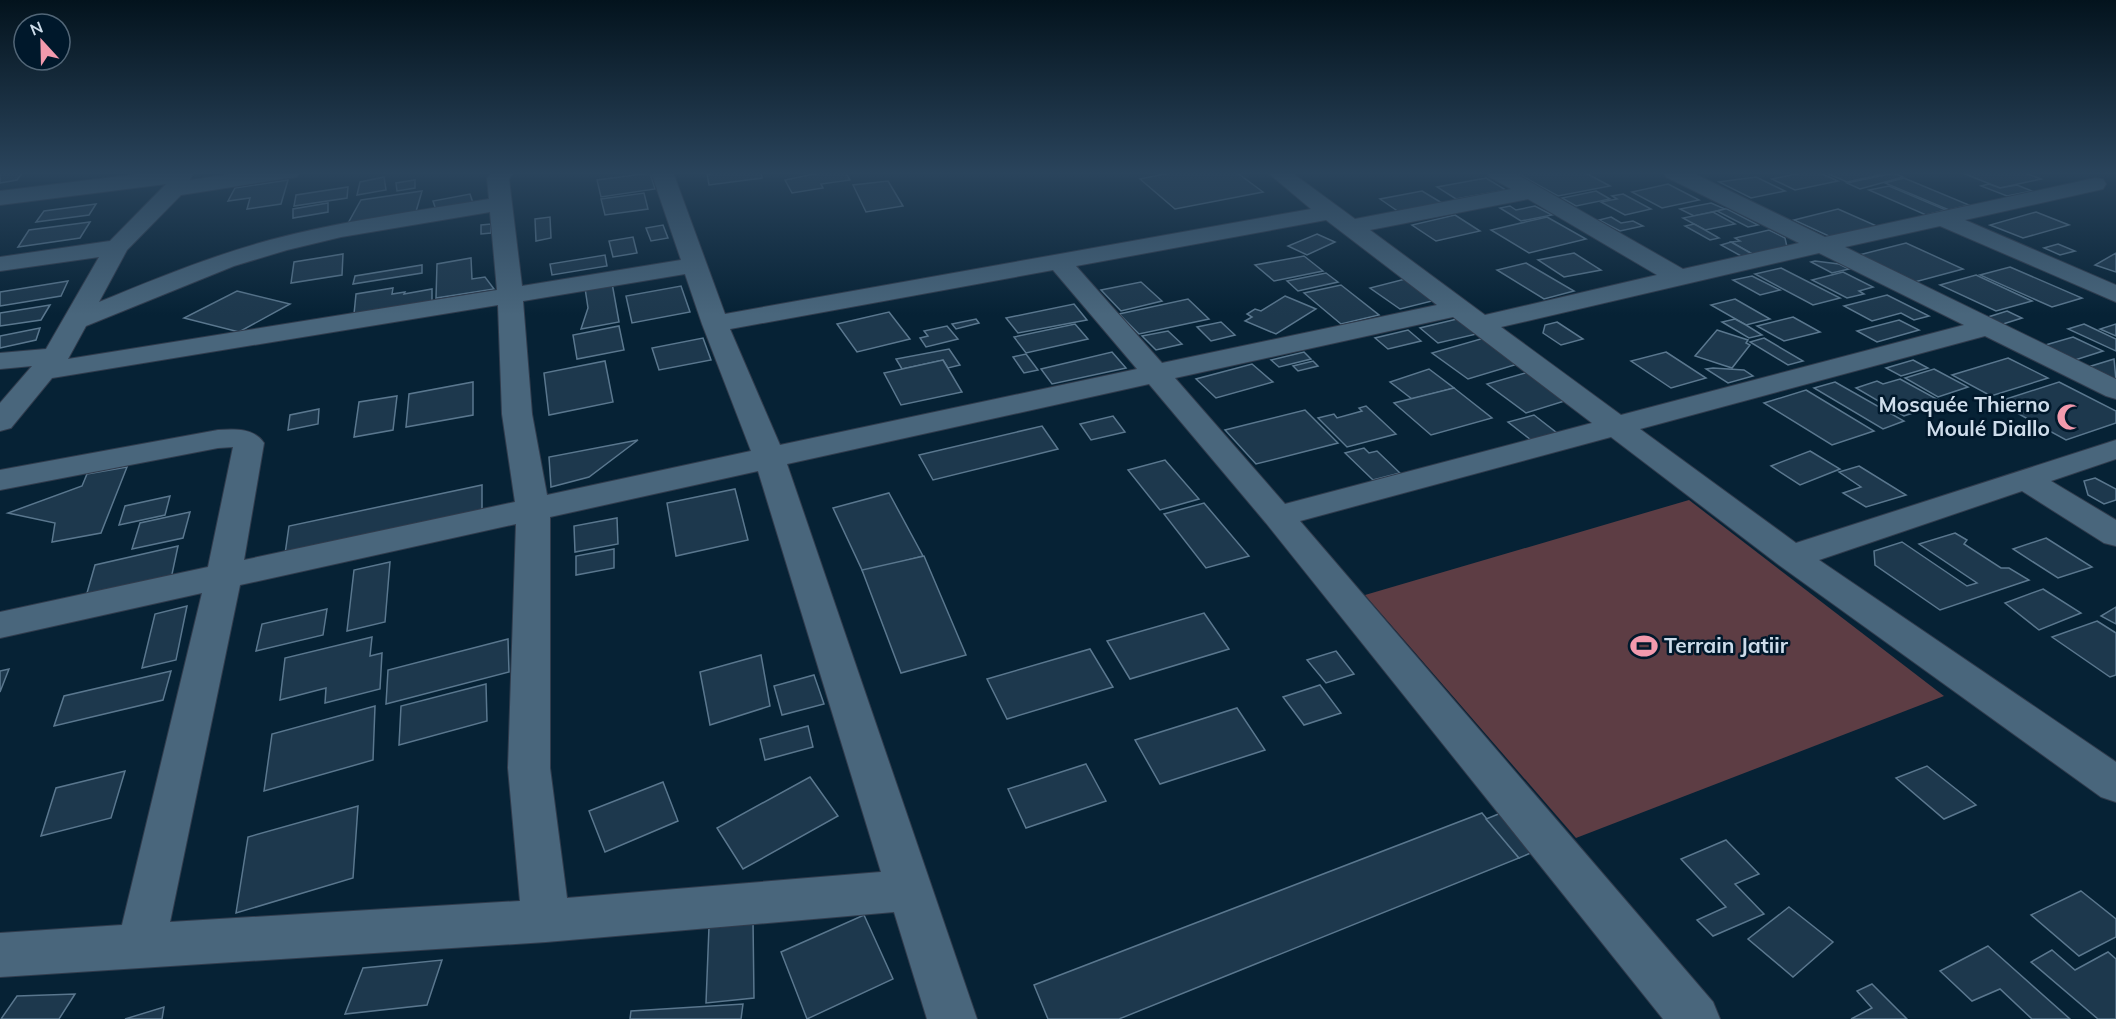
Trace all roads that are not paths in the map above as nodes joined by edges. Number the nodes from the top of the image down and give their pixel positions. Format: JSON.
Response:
{"nodes":[{"id":1,"x":1340,"y":219,"type":"edge"},
{"id":2,"x":142,"y":220,"type":"edge"},
{"id":3,"x":379,"y":220,"type":"edge"},
{"id":4,"x":505,"y":220,"type":"edge"},
{"id":5,"x":678,"y":220,"type":"edge"},
{"id":6,"x":1336,"y":220,"type":"edge"},
{"id":7,"x":1579,"y":220,"type":"edge"},
{"id":8,"x":1770,"y":220,"type":"edge"},
{"id":9,"x":1935,"y":220,"type":"edge"},
{"id":10,"x":1946,"y":220,"type":"edge"},
{"id":11,"x":1824,"y":246,"type":"junction"},
{"id":12,"x":117,"y":247,"type":"junction"},
{"id":13,"x":1059,"y":261,"type":"junction"},
{"id":14,"x":0,"y":264,"type":"edge"},
{"id":15,"x":694,"y":265,"type":"junction"},
{"id":16,"x":1679,"y":277,"type":"junction"},
{"id":17,"x":2116,"y":294,"type":"edge"},
{"id":18,"x":510,"y":296,"type":"junction"},
{"id":19,"x":1469,"y":316,"type":"junction"},
{"id":20,"x":78,"y":320,"type":"junction"},
{"id":21,"x":715,"y":324,"type":"junction"},
{"id":22,"x":1988,"y":327,"type":"junction"},
{"id":23,"x":0,"y":361,"type":"edge"},
{"id":24,"x":50,"y":363,"type":"junction"},
{"id":25,"x":1155,"y":373,"type":"junction"},
{"id":26,"x":2116,"y":390,"type":"edge"},
{"id":27,"x":0,"y":422,"type":"edge"},
{"id":28,"x":1616,"y":426,"type":"junction"},
{"id":29,"x":2116,"y":449,"type":"edge"},
{"id":30,"x":770,"y":457,"type":"junction"},
{"id":31,"x":2025,"y":479,"type":"junction"},
{"id":32,"x":0,"y":480,"type":"edge"},
{"id":33,"x":533,"y":509,"type":"junction"},
{"id":34,"x":1278,"y":516,"type":"junction"},
{"id":35,"x":2116,"y":535,"type":"edge"},
{"id":36,"x":1791,"y":556,"type":"junction"},
{"id":37,"x":224,"y":575,"type":"junction"},
{"id":38,"x":0,"y":625,"type":"edge"},
{"id":39,"x":2116,"y":785,"type":"edge"},
{"id":40,"x":909,"y":890,"type":"junction"},
{"id":41,"x":546,"y":921,"type":"junction"},
{"id":42,"x":141,"y":946,"type":"junction"},
{"id":43,"x":0,"y":955,"type":"edge"},
{"id":44,"x":952,"y":1019,"type":"edge"},
{"id":45,"x":1695,"y":1019,"type":"edge"}],
"edges":[{"from":1,"to":19,"type":"street"},
{"from":2,"to":12,"type":"street"},
{"from":3,"to":20,"type":"street"},
{"from":4,"to":18,"type":"street"},
{"from":5,"to":15,"type":"street"},
{"from":6,"to":13,"type":"street"},
{"from":7,"to":16,"type":"street"},
{"from":8,"to":11,"type":"street"},
{"from":9,"to":11,"type":"street"},
{"from":10,"to":17,"type":"street"},
{"from":11,"to":16,"type":"street"},
{"from":11,"to":22,"type":"street"},
{"from":12,"to":14,"type":"street"},
{"from":12,"to":20,"type":"street"},
{"from":13,"to":21,"type":"street"},
{"from":13,"to":25,"type":"street"},
{"from":15,"to":18,"type":"street"},
{"from":15,"to":21,"type":"street"},
{"from":16,"to":19,"type":"street"},
{"from":18,"to":24,"type":"street"},
{"from":18,"to":33,"type":"street"},
{"from":19,"to":25,"type":"street"},
{"from":19,"to":28,"type":"street"},
{"from":20,"to":24,"type":"street"},
{"from":21,"to":30,"type":"street"},
{"from":22,"to":26,"type":"street"},
{"from":22,"to":28,"type":"street"},
{"from":23,"to":24,"type":"street"},
{"from":24,"to":27,"type":"street"},
{"from":25,"to":30,"type":"street"},
{"from":25,"to":34,"type":"street"},
{"from":28,"to":34,"type":"street"},
{"from":28,"to":36,"type":"street"},
{"from":29,"to":31,"type":"street"},
{"from":30,"to":33,"type":"street"},
{"from":30,"to":40,"type":"street"},
{"from":31,"to":35,"type":"street"},
{"from":31,"to":36,"type":"street"},
{"from":32,"to":37,"type":"street"},
{"from":33,"to":37,"type":"street"},
{"from":33,"to":41,"type":"street"},
{"from":34,"to":45,"type":"street"},
{"from":36,"to":39,"type":"street"},
{"from":37,"to":38,"type":"street"},
{"from":37,"to":42,"type":"street"},
{"from":40,"to":41,"type":"street"},
{"from":40,"to":44,"type":"street"},
{"from":41,"to":42,"type":"street"},
{"from":42,"to":43,"type":"street"}]}
